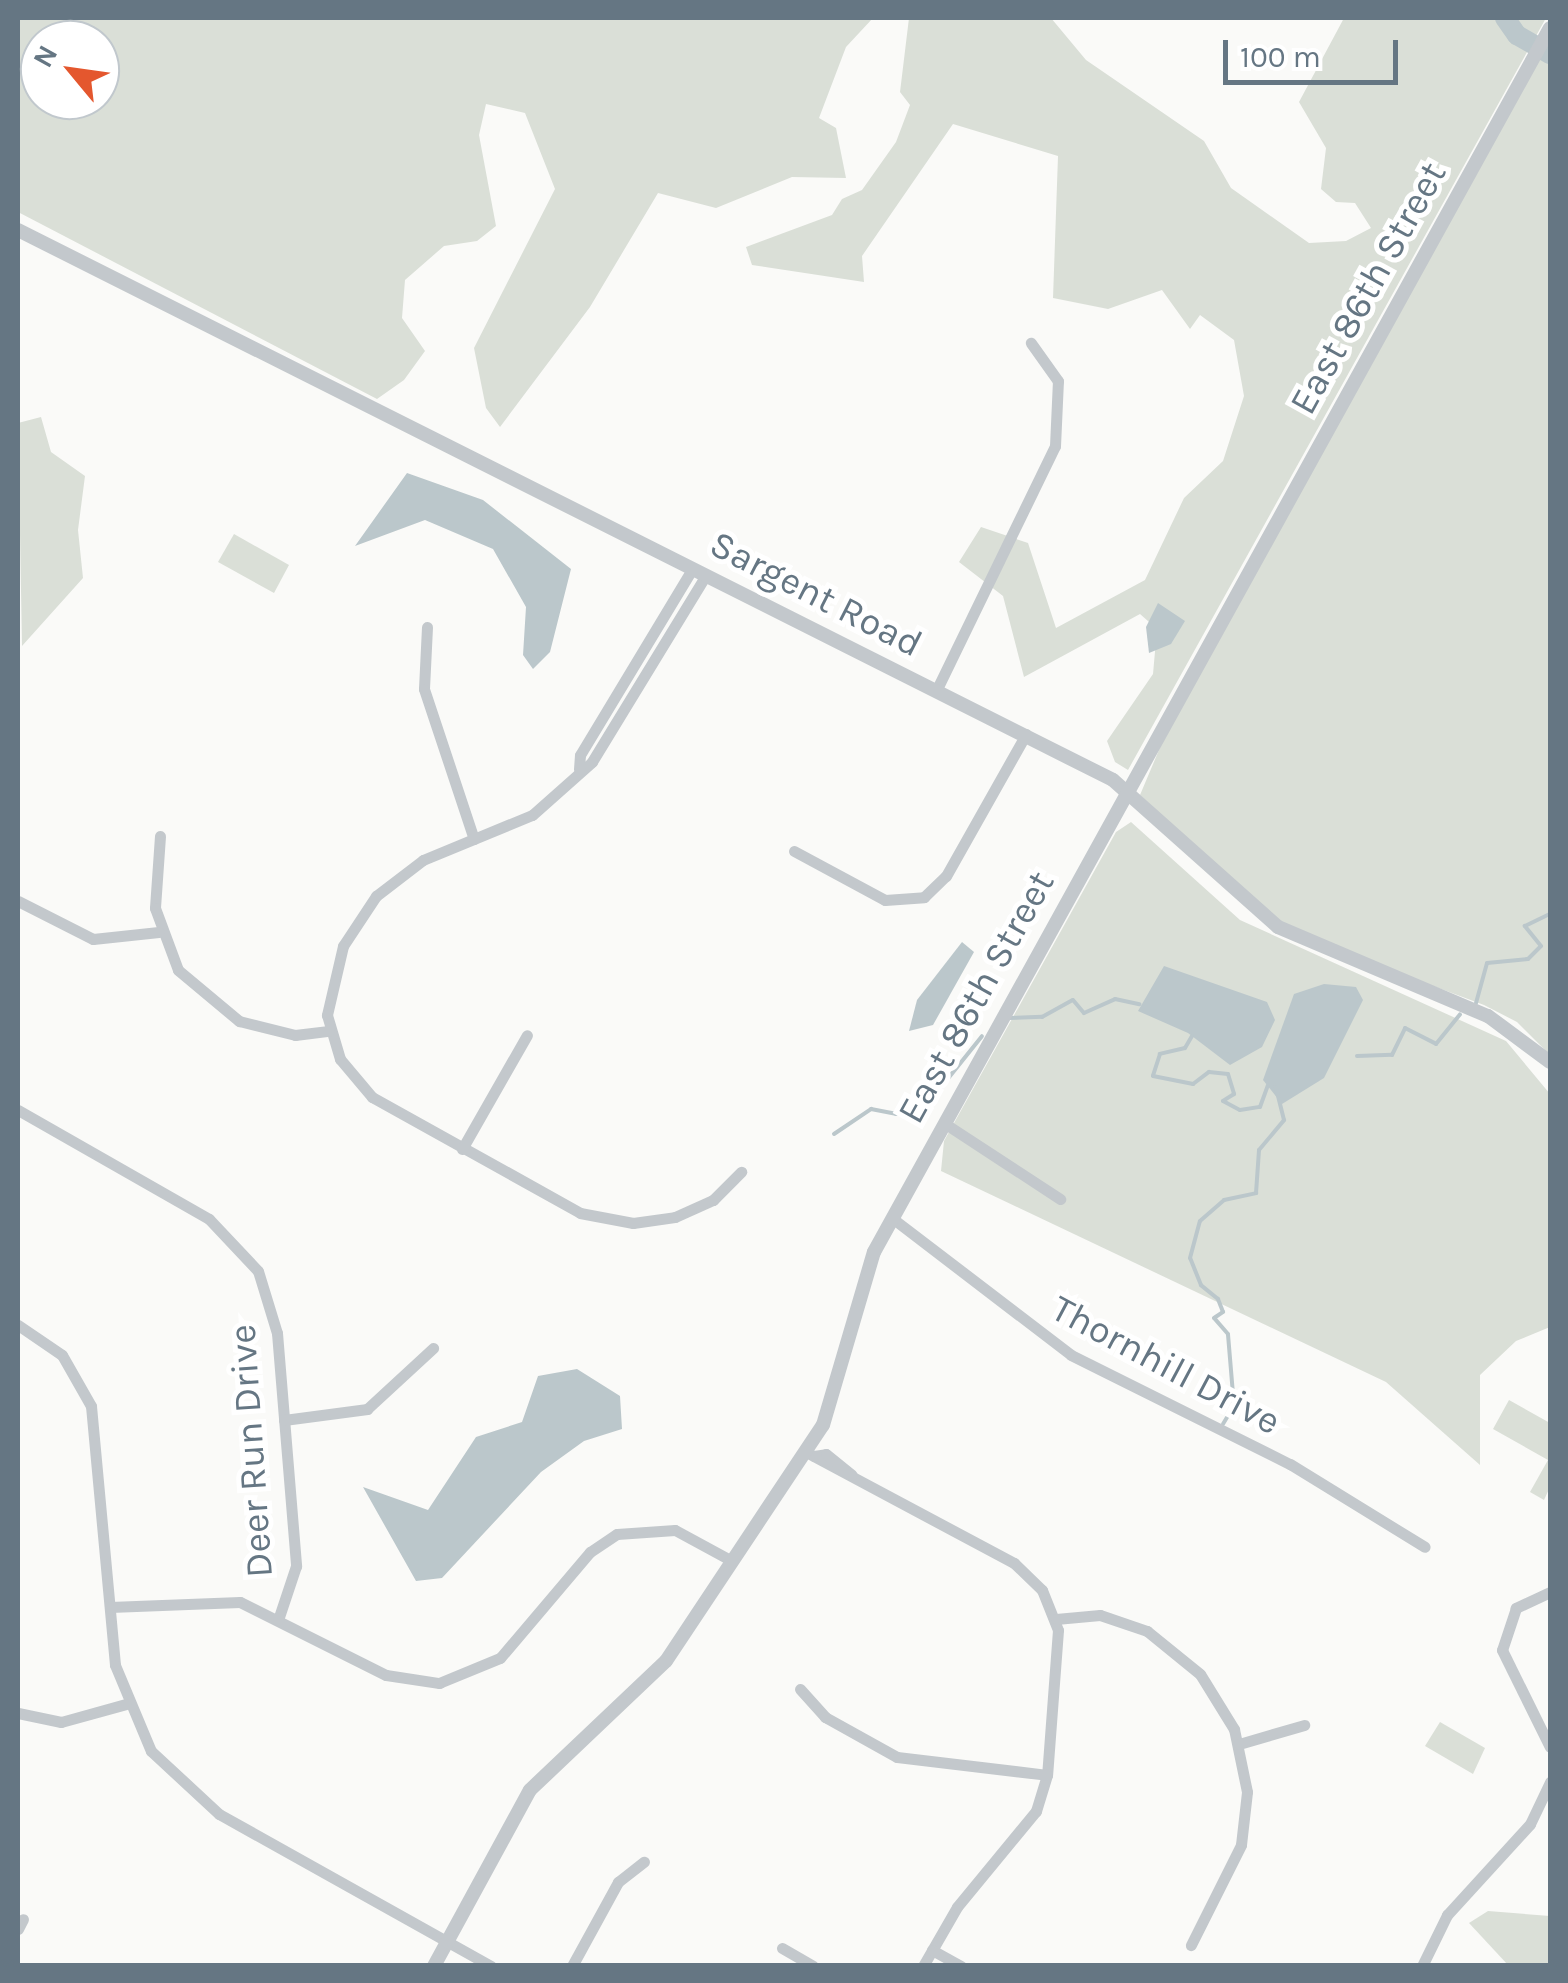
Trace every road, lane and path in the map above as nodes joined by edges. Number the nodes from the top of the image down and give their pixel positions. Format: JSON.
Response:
{"nodes":[{"id":1,"x":1550,"y":28,"type":"edge"},
{"id":2,"x":18,"y":230,"type":"edge"},
{"id":3,"x":1032,"y":343,"type":"dead end"},
{"id":4,"x":699,"y":571,"type":"junction"},
{"id":5,"x":427,"y":626,"type":"dead end"},
{"id":6,"x":936,"y":691,"type":"junction"},
{"id":7,"x":1026,"y":734,"type":"junction"},
{"id":8,"x":1126,"y":793,"type":"junction"},
{"id":9,"x":160,"y":836,"type":"dead end"},
{"id":10,"x":474,"y":839,"type":"junction"},
{"id":11,"x":794,"y":852,"type":"dead end"},
{"id":12,"x":18,"y":901,"type":"edge"},
{"id":13,"x":159,"y":932,"type":"junction"},
{"id":14,"x":329,"y":1031,"type":"junction"},
{"id":15,"x":527,"y":1035,"type":"dead end"},
{"id":16,"x":1550,"y":1062,"type":"edge"},
{"id":17,"x":18,"y":1110,"type":"edge"},
{"id":18,"x":944,"y":1123,"type":"junction"},
{"id":19,"x":462,"y":1148,"type":"junction"},
{"id":20,"x":741,"y":1172,"type":"dead end"},
{"id":21,"x":1060,"y":1199,"type":"dead end"},
{"id":22,"x":892,"y":1218,"type":"junction"},
{"id":23,"x":18,"y":1325,"type":"edge"},
{"id":24,"x":432,"y":1348,"type":"dead end"},
{"id":25,"x":284,"y":1420,"type":"junction"},
{"id":26,"x":810,"y":1454,"type":"junction"},
{"id":27,"x":1425,"y":1547,"type":"dead end"},
{"id":28,"x":732,"y":1561,"type":"junction"},
{"id":29,"x":1550,"y":1592,"type":"edge"},
{"id":30,"x":110,"y":1606,"type":"junction"},
{"id":31,"x":1056,"y":1619,"type":"junction"},
{"id":32,"x":278,"y":1620,"type":"junction"},
{"id":33,"x":800,"y":1690,"type":"dead end"},
{"id":34,"x":126,"y":1704,"type":"junction"},
{"id":35,"x":18,"y":1713,"type":"edge"},
{"id":36,"x":1304,"y":1725,"type":"dead end"},
{"id":37,"x":1239,"y":1744,"type":"junction"},
{"id":38,"x":1550,"y":1747,"type":"edge"},
{"id":39,"x":1047,"y":1775,"type":"junction"},
{"id":40,"x":1550,"y":1782,"type":"edge"},
{"id":41,"x":644,"y":1862,"type":"dead end"},
{"id":42,"x":446,"y":1942,"type":"junction"},
{"id":43,"x":1191,"y":1946,"type":"dead end"},
{"id":44,"x":782,"y":1948,"type":"dead end"},
{"id":45,"x":932,"y":1950,"type":"junction"},
{"id":46,"x":434,"y":1966,"type":"edge"},
{"id":47,"x":491,"y":1966,"type":"edge"},
{"id":48,"x":572,"y":1966,"type":"edge"},
{"id":49,"x":813,"y":1966,"type":"edge"},
{"id":50,"x":923,"y":1966,"type":"edge"},
{"id":51,"x":961,"y":1966,"type":"edge"},
{"id":52,"x":1422,"y":1966,"type":"edge"}],
"edges":[{"from":1,"to":8,"type":"street","name":"East 86th Street"},
{"from":2,"to":4,"type":"street","name":"Sargent Road"},
{"from":3,"to":6,"type":"street"},
{"from":4,"to":6,"type":"street","name":"Sargent Road"},
{"from":4,"to":10,"type":"street"},
{"from":5,"to":10,"type":"street"},
{"from":6,"to":7,"type":"street","name":"Sargent Road"},
{"from":7,"to":8,"type":"street","name":"Sargent Road"},
{"from":7,"to":11,"type":"street"},
{"from":8,"to":16,"type":"street","name":"Sargent Road"},
{"from":8,"to":18,"type":"street","name":"East 86th Street"},
{"from":9,"to":13,"type":"street"},
{"from":10,"to":14,"type":"street"},
{"from":12,"to":13,"type":"street"},
{"from":13,"to":14,"type":"street"},
{"from":14,"to":19,"type":"street"},
{"from":15,"to":19,"type":"street"},
{"from":17,"to":25,"type":"street","name":"Deer Run Drive"},
{"from":18,"to":21,"type":"street"},
{"from":18,"to":22,"type":"street","name":"East 86th Street"},
{"from":19,"to":20,"type":"street"},
{"from":22,"to":26,"type":"street","name":"East 86th Street"},
{"from":22,"to":27,"type":"street","name":"Thornhill Drive"},
{"from":23,"to":30,"type":"street"},
{"from":24,"to":25,"type":"street"},
{"from":25,"to":32,"type":"street","name":"Deer Run Drive"},
{"from":26,"to":28,"type":"street","name":"East 86th Street"},
{"from":26,"to":31,"type":"street"},
{"from":28,"to":32,"type":"street"},
{"from":28,"to":42,"type":"street","name":"East 86th Street"},
{"from":29,"to":38,"type":"street"},
{"from":30,"to":32,"type":"street"},
{"from":30,"to":34,"type":"street"},
{"from":31,"to":37,"type":"street"},
{"from":31,"to":39,"type":"street"},
{"from":33,"to":39,"type":"street"},
{"from":34,"to":35,"type":"street"},
{"from":34,"to":42,"type":"street"},
{"from":36,"to":37,"type":"street"},
{"from":37,"to":43,"type":"street"},
{"from":39,"to":45,"type":"street"},
{"from":40,"to":52,"type":"street"},
{"from":41,"to":48,"type":"street"},
{"from":42,"to":46,"type":"street","name":"East 86th Street"},
{"from":42,"to":47,"type":"street"},
{"from":44,"to":49,"type":"street"},
{"from":45,"to":50,"type":"street"},
{"from":45,"to":51,"type":"street"}]}
